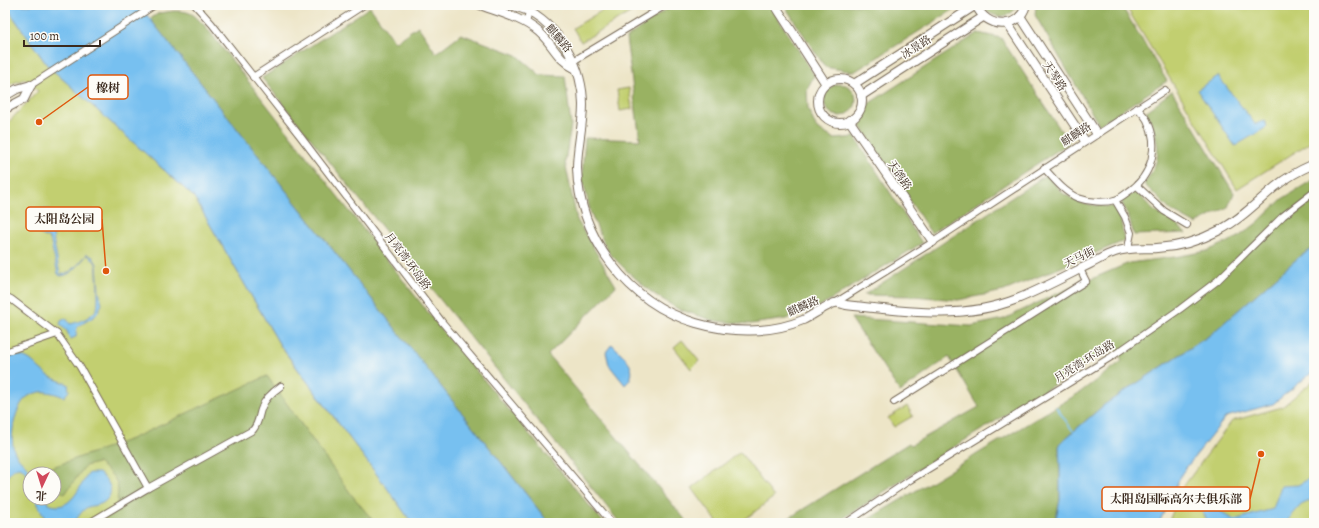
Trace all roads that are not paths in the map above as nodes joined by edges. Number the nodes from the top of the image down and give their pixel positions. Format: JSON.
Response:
{"nodes":[{"id":1,"x":155,"y":5,"type":"edge"},
{"id":2,"x":195,"y":5,"type":"edge"},
{"id":3,"x":364,"y":5,"type":"edge"},
{"id":4,"x":480,"y":5,"type":"edge"},
{"id":5,"x":510,"y":5,"type":"edge"},
{"id":6,"x":666,"y":5,"type":"edge"},
{"id":7,"x":776,"y":5,"type":"edge"},
{"id":8,"x":976,"y":5,"type":"edge"},
{"id":9,"x":1026,"y":5,"type":"edge"},
{"id":10,"x":530,"y":8,"type":"edge"},
{"id":11,"x":1020,"y":16,"type":"junction"},
{"id":12,"x":983,"y":17,"type":"junction"},
{"id":13,"x":526,"y":23,"type":"junction"},
{"id":14,"x":1007,"y":23,"type":"junction"},
{"id":15,"x":572,"y":65,"type":"junction"},
{"id":16,"x":253,"y":77,"type":"junction"},
{"id":17,"x":826,"y":84,"type":"junction"},
{"id":18,"x":854,"y":84,"type":"junction"},
{"id":19,"x":31,"y":85,"type":"junction"},
{"id":20,"x":1165,"y":90,"type":"dead end"},
{"id":21,"x":5,"y":96,"type":"edge"},
{"id":22,"x":861,"y":96,"type":"junction"},
{"id":23,"x":1137,"y":108,"type":"junction"},
{"id":24,"x":5,"y":109,"type":"edge"},
{"id":25,"x":849,"y":120,"type":"junction"},
{"id":26,"x":1097,"y":134,"type":"junction"},
{"id":27,"x":1085,"y":141,"type":"junction"},
{"id":28,"x":1314,"y":164,"type":"edge"},
{"id":29,"x":1044,"y":168,"type":"junction"},
{"id":30,"x":1137,"y":186,"type":"junction"},
{"id":31,"x":1314,"y":192,"type":"edge"},
{"id":32,"x":1116,"y":200,"type":"junction"},
{"id":33,"x":1186,"y":225,"type":"dead end"},
{"id":34,"x":933,"y":242,"type":"junction"},
{"id":35,"x":1128,"y":248,"type":"junction"},
{"id":36,"x":1080,"y":269,"type":"junction"},
{"id":37,"x":5,"y":296,"type":"edge"},
{"id":38,"x":835,"y":303,"type":"junction"},
{"id":39,"x":57,"y":334,"type":"junction"},
{"id":40,"x":5,"y":352,"type":"edge"},
{"id":41,"x":281,"y":386,"type":"dead end"},
{"id":42,"x":894,"y":402,"type":"dead end"},
{"id":43,"x":148,"y":488,"type":"junction"},
{"id":44,"x":89,"y":523,"type":"edge"},
{"id":45,"x":612,"y":523,"type":"edge"},
{"id":46,"x":846,"y":523,"type":"edge"}],
"edges":[{"from":1,"to":19,"type":"street"},
{"from":2,"to":16,"type":"street","name":"月亮湾·环岛路"},
{"from":3,"to":16,"type":"street"},
{"from":4,"to":13,"type":"street","name":"麒麟路"},
{"from":5,"to":10,"type":"street","name":"麒麟路"},
{"from":6,"to":15,"type":"street"},
{"from":7,"to":17,"type":"street"},
{"from":8,"to":12,"type":"street"},
{"from":8,"to":18,"type":"street","name":"冰景路"},
{"from":9,"to":11,"type":"street"},
{"from":10,"to":13,"type":"street"},
{"from":10,"to":15,"type":"street","name":"麒麟路"},
{"from":11,"to":14,"type":"street"},
{"from":11,"to":26,"type":"street","name":"天琴路"},
{"from":12,"to":14,"type":"street"},
{"from":12,"to":22,"type":"street","name":"冰景路"},
{"from":13,"to":15,"type":"street","name":"麒麟路"},
{"from":14,"to":27,"type":"street","name":"天琴路"},
{"from":15,"to":38,"type":"street","name":"麒麟路"},
{"from":16,"to":45,"type":"street","name":"月亮湾·环岛路"},
{"from":17,"to":18,"type":"street"},
{"from":17,"to":25,"type":"street"},
{"from":18,"to":22,"type":"street"},
{"from":19,"to":21,"type":"street"},
{"from":19,"to":24,"type":"street"},
{"from":20,"to":23,"type":"street","name":"麒麟路"},
{"from":22,"to":25,"type":"street"},
{"from":23,"to":26,"type":"street","name":"麒麟路"},
{"from":23,"to":30,"type":"street"},
{"from":25,"to":34,"type":"street","name":"天鸽路"},
{"from":26,"to":27,"type":"street","name":"麒麟路"},
{"from":27,"to":29,"type":"street","name":"麒麟路"},
{"from":28,"to":35,"type":"street","name":"天马街"},
{"from":29,"to":32,"type":"street"},
{"from":29,"to":34,"type":"street","name":"麒麟路"},
{"from":30,"to":32,"type":"street"},
{"from":30,"to":33,"type":"street"},
{"from":31,"to":46,"type":"street","name":"月亮湾·环岛路"},
{"from":32,"to":35,"type":"street"},
{"from":34,"to":38,"type":"street","name":"麒麟路"},
{"from":35,"to":36,"type":"street","name":"天马街"},
{"from":36,"to":38,"type":"street","name":"天马街"},
{"from":36,"to":42,"type":"street"},
{"from":37,"to":39,"type":"street"},
{"from":39,"to":40,"type":"street"},
{"from":39,"to":43,"type":"street"},
{"from":41,"to":43,"type":"street"},
{"from":43,"to":44,"type":"street"}]}
